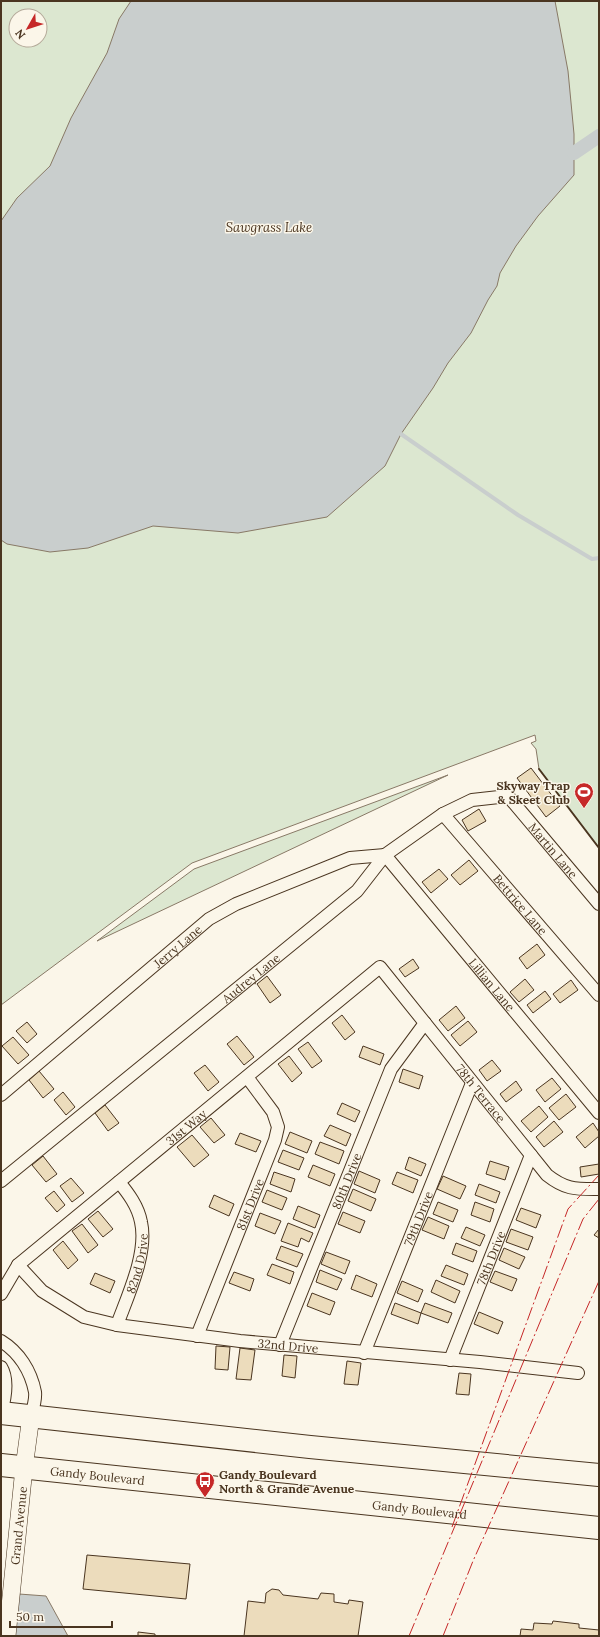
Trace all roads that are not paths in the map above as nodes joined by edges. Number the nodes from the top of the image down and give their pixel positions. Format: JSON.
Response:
{"nodes":[{"id":1,"x":508,"y":796,"type":"joint"},
{"id":2,"x":443,"y":814,"type":"junction"},
{"id":3,"x":385,"y":855,"type":"junction"},
{"id":4,"x":599,"y":904,"type":"edge"},
{"id":5,"x":380,"y":967,"type":"joint"},
{"id":6,"x":599,"y":995,"type":"edge"},
{"id":7,"x":425,"y":1023,"type":"junction"},
{"id":8,"x":247,"y":1077,"type":"junction"},
{"id":9,"x":472,"y":1083,"type":"junction"},
{"id":10,"x":1,"y":1095,"type":"edge"},
{"id":11,"x":599,"y":1113,"type":"edge"},
{"id":12,"x":531,"y":1156,"type":"junction"},
{"id":13,"x":1,"y":1181,"type":"edge"},
{"id":14,"x":119,"y":1182,"type":"junction"},
{"id":15,"x":599,"y":1189,"type":"edge"},
{"id":16,"x":18,"y":1265,"type":"junction"},
{"id":17,"x":1,"y":1294,"type":"edge"},
{"id":18,"x":117,"y":1325,"type":"junction"},
{"id":19,"x":197,"y":1336,"type":"junction"},
{"id":20,"x":1,"y":1341,"type":"edge"},
{"id":21,"x":280,"y":1345,"type":"junction"},
{"id":22,"x":364,"y":1353,"type":"junction"},
{"id":23,"x":450,"y":1360,"type":"junction"},
{"id":24,"x":1,"y":1367,"type":"edge"},
{"id":25,"x":578,"y":1374,"type":"dead end"},
{"id":26,"x":1,"y":1414,"type":"edge"},
{"id":27,"x":31,"y":1416,"type":"junction"},
{"id":28,"x":1,"y":1465,"type":"edge"},
{"id":29,"x":24,"y":1468,"type":"junction"},
{"id":30,"x":599,"y":1475,"type":"edge"},
{"id":31,"x":599,"y":1521,"type":"edge"},
{"id":32,"x":570,"y":1525,"type":"junction"},
{"id":33,"x":599,"y":1528,"type":"edge"},
{"id":34,"x":6,"y":1595,"type":"edge"},
{"id":35,"x":7,"y":1636,"type":"edge"}],
"edges":[{"from":1,"to":2,"type":"street","name":"Audrey Lane"},
{"from":1,"to":4,"type":"street","name":"Martin Lane"},
{"from":2,"to":3,"type":"street","name":"Audrey Lane"},
{"from":2,"to":6,"type":"street","name":"Bettrice Lane"},
{"from":3,"to":10,"type":"street","name":"Jerry Lane"},
{"from":3,"to":11,"type":"street","name":"Lillian Lane"},
{"from":3,"to":13,"type":"street","name":"Audrey Lane"},
{"from":5,"to":7,"type":"street","name":"78th Terrace"},
{"from":5,"to":8,"type":"street","name":"31st Way"},
{"from":7,"to":9,"type":"street","name":"78th Terrace"},
{"from":7,"to":21,"type":"street","name":"80th Drive"},
{"from":8,"to":14,"type":"street","name":"31st Way"},
{"from":8,"to":19,"type":"street","name":"81st Drive"},
{"from":9,"to":12,"type":"street","name":"78th Terrace"},
{"from":9,"to":22,"type":"street","name":"79th Drive"},
{"from":12,"to":15,"type":"street","name":"78th Terrace"},
{"from":12,"to":23,"type":"street","name":"78th Drive"},
{"from":14,"to":16,"type":"street","name":"31st Way"},
{"from":14,"to":18,"type":"street","name":"82nd Drive"},
{"from":16,"to":17,"type":"street","name":"31st Way"},
{"from":16,"to":18,"type":"street","name":"32nd Drive"},
{"from":18,"to":19,"type":"street","name":"32nd Drive"},
{"from":19,"to":21,"type":"street","name":"32nd Drive"},
{"from":20,"to":27,"type":"street"},
{"from":21,"to":22,"type":"street","name":"32nd Drive"},
{"from":22,"to":23,"type":"street","name":"32nd Drive"},
{"from":23,"to":25,"type":"street","name":"32nd Drive"},
{"from":24,"to":26,"type":"street"},
{"from":26,"to":27,"type":"highway"},
{"from":27,"to":29,"type":"street","name":"Grand Avenue"},
{"from":27,"to":30,"type":"highway"},
{"from":28,"to":29,"type":"highway","name":"Gandy Boulevard"},
{"from":29,"to":32,"type":"highway","name":"Gandy Boulevard"},
{"from":29,"to":34,"type":"street","name":"Grand Avenue"},
{"from":31,"to":32,"type":"highway"},
{"from":32,"to":33,"type":"highway","name":"Gandy Boulevard"},
{"from":34,"to":35,"type":"street","name":"Grand Avenue"}]}
